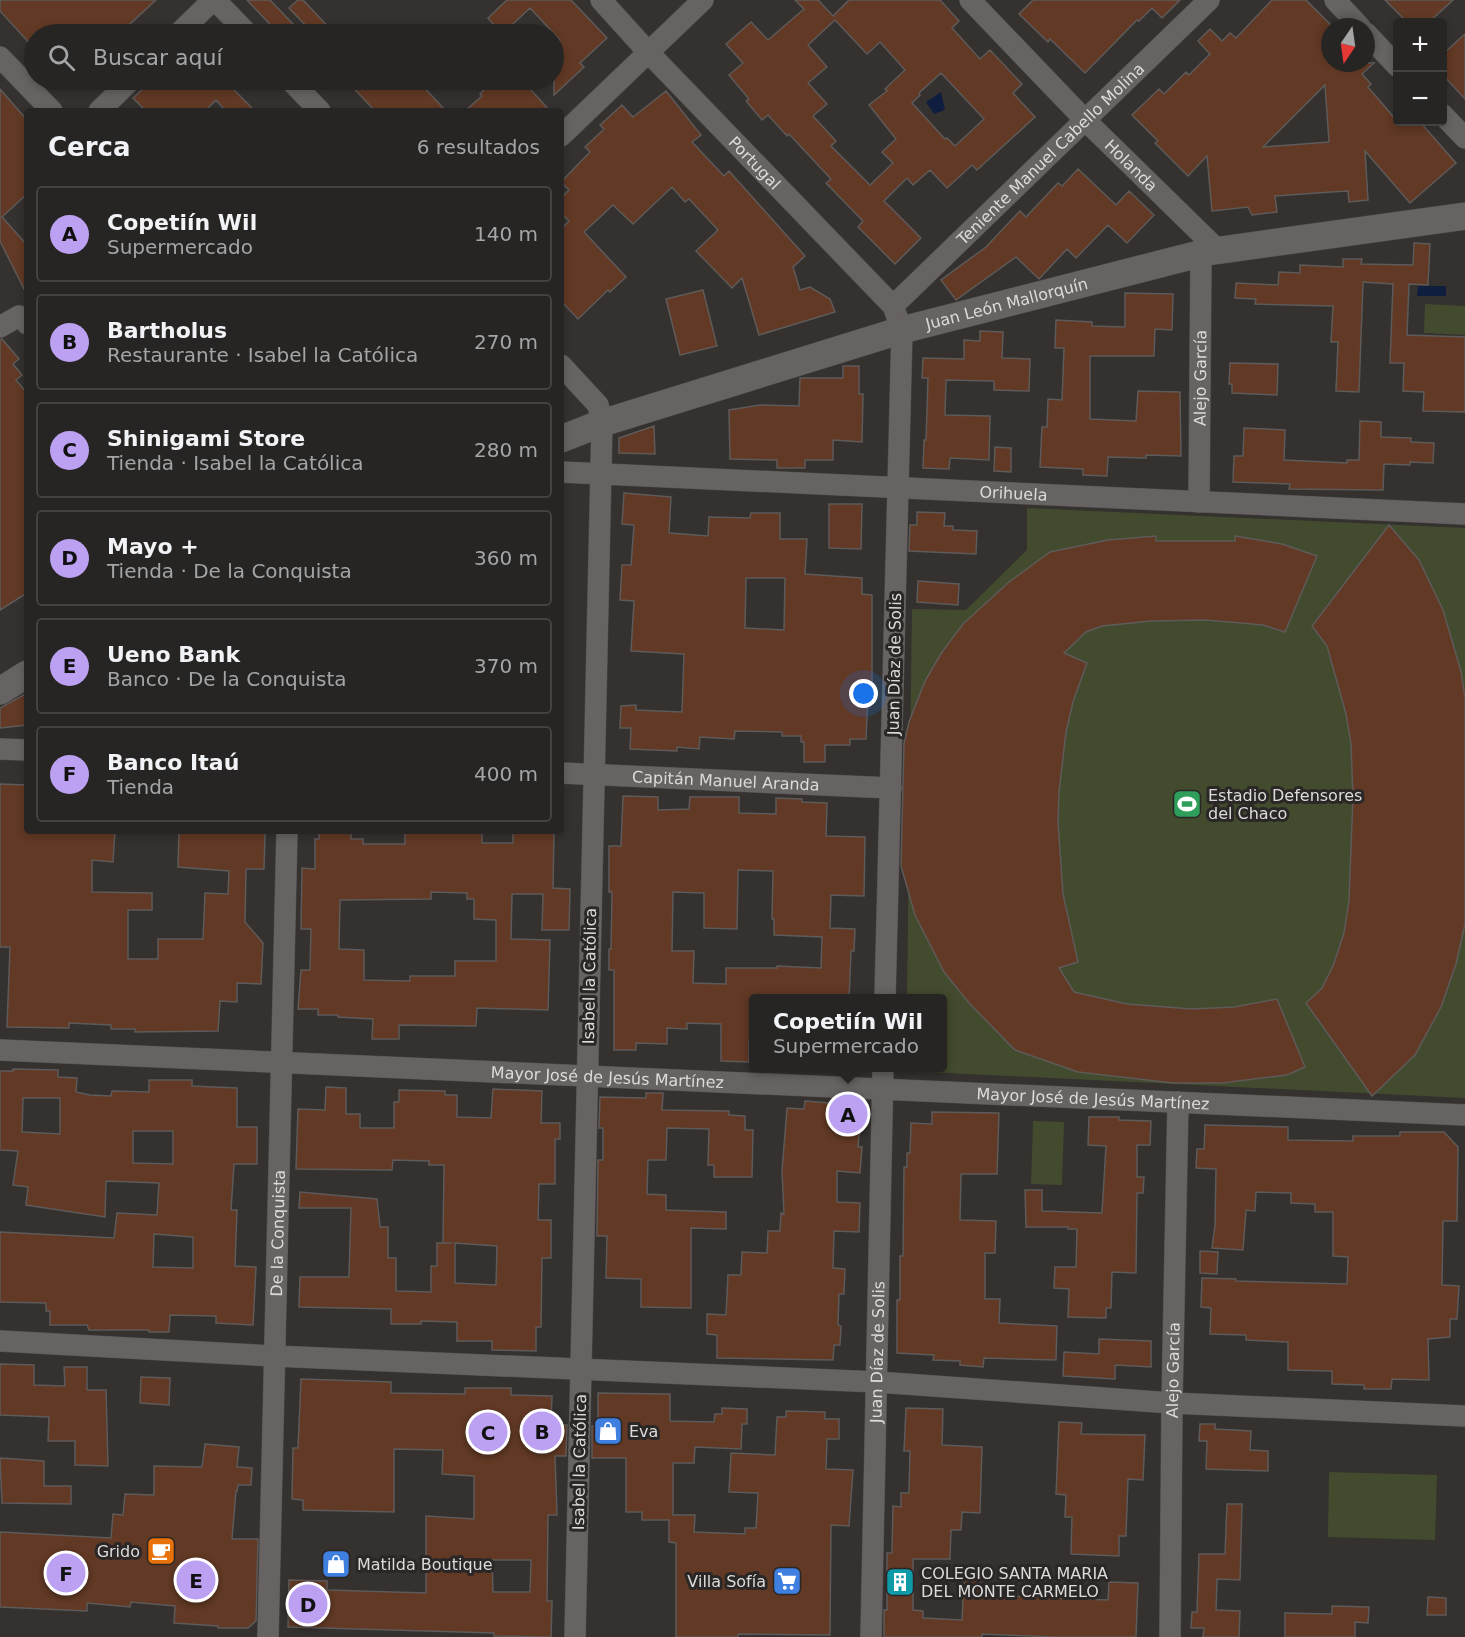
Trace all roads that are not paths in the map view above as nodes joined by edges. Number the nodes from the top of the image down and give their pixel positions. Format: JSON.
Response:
{"nodes":[{"id":1,"x":214,"y":0,"type":"edge"},
{"id":2,"x":601,"y":0,"type":"edge"},
{"id":3,"x":703,"y":0,"type":"edge"},
{"id":4,"x":970,"y":0,"type":"edge"},
{"id":5,"x":1209,"y":0,"type":"edge"},
{"id":6,"x":1335,"y":0,"type":"edge"},
{"id":7,"x":1352,"y":18,"type":"edge"},
{"id":8,"x":189,"y":24,"type":"edge"},
{"id":9,"x":238,"y":24,"type":"edge"},
{"id":10,"x":1375,"y":43,"type":"edge"},
{"id":11,"x":648,"y":52,"type":"junction"},
{"id":12,"x":0,"y":57,"type":"edge"},
{"id":13,"x":1393,"y":62,"type":"edge"},
{"id":14,"x":24,"y":82,"type":"edge"},
{"id":15,"x":32,"y":90,"type":"edge"},
{"id":16,"x":121,"y":90,"type":"edge"},
{"id":17,"x":300,"y":90,"type":"edge"},
{"id":18,"x":49,"y":108,"type":"edge"},
{"id":19,"x":102,"y":108,"type":"edge"},
{"id":20,"x":317,"y":108,"type":"edge"},
{"id":21,"x":1447,"y":118,"type":"edge"},
{"id":22,"x":1085,"y":120,"type":"junction"},
{"id":23,"x":564,"y":133,"type":"edge"},
{"id":24,"x":1465,"y":138,"type":"edge"},
{"id":25,"x":1465,"y":216,"type":"edge"},
{"id":26,"x":1210,"y":252,"type":"junction"},
{"id":27,"x":897,"y":318,"type":"junction"},
{"id":28,"x":24,"y":320,"type":"edge"},
{"id":29,"x":0,"y":327,"type":"edge"},
{"id":30,"x":564,"y":368,"type":"edge"},
{"id":31,"x":602,"y":423,"type":"junction"},
{"id":32,"x":564,"y":438,"type":"edge"},
{"id":33,"x":564,"y":472,"type":"edge"},
{"id":34,"x":601,"y":474,"type":"junction"},
{"id":35,"x":898,"y":488,"type":"junction"},
{"id":36,"x":1199,"y":502,"type":"junction"},
{"id":37,"x":1465,"y":514,"type":"edge"},
{"id":38,"x":24,"y":676,"type":"edge"},
{"id":39,"x":0,"y":691,"type":"edge"},
{"id":40,"x":0,"y":749,"type":"edge"},
{"id":41,"x":24,"y":750,"type":"edge"},
{"id":42,"x":564,"y":773,"type":"edge"},
{"id":43,"x":594,"y":775,"type":"junction"},
{"id":44,"x":891,"y":788,"type":"junction"},
{"id":45,"x":287,"y":834,"type":"edge"},
{"id":46,"x":885,"y":994,"type":"edge"},
{"id":47,"x":0,"y":1050,"type":"edge"},
{"id":48,"x":280,"y":1063,"type":"junction"},
{"id":49,"x":883,"y":1072,"type":"edge"},
{"id":50,"x":587,"y":1076,"type":"junction"},
{"id":51,"x":882,"y":1089,"type":"junction"},
{"id":52,"x":1178,"y":1102,"type":"junction"},
{"id":53,"x":1465,"y":1115,"type":"edge"},
{"id":54,"x":0,"y":1341,"type":"edge"},
{"id":55,"x":274,"y":1356,"type":"junction"},
{"id":56,"x":581,"y":1368,"type":"junction"},
{"id":57,"x":877,"y":1382,"type":"junction"},
{"id":58,"x":1172,"y":1403,"type":"junction"},
{"id":59,"x":1465,"y":1416,"type":"edge"},
{"id":60,"x":268,"y":1637,"type":"edge"},
{"id":61,"x":575,"y":1637,"type":"edge"},
{"id":62,"x":871,"y":1637,"type":"edge"},
{"id":63,"x":1170,"y":1637,"type":"edge"}],
"edges":[{"from":1,"to":8,"type":"street"},
{"from":1,"to":9,"type":"street"},
{"from":2,"to":11,"type":"street","name":"Portugal"},
{"from":3,"to":11,"type":"street"},
{"from":4,"to":22,"type":"street","name":"Holanda"},
{"from":5,"to":22,"type":"street","name":"Teniente Manuel Cabello Molina"},
{"from":6,"to":7,"type":"street"},
{"from":10,"to":13,"type":"street"},
{"from":11,"to":23,"type":"street"},
{"from":11,"to":27,"type":"street","name":"Portugal"},
{"from":12,"to":14,"type":"street"},
{"from":15,"to":18,"type":"street"},
{"from":16,"to":19,"type":"street"},
{"from":17,"to":20,"type":"street"},
{"from":21,"to":24,"type":"street"},
{"from":22,"to":26,"type":"street","name":"Holanda"},
{"from":22,"to":27,"type":"street","name":"Teniente Manuel Cabello Molina"},
{"from":25,"to":26,"type":"street","name":"Juan León Mallorquín"},
{"from":26,"to":27,"type":"street","name":"Juan León Mallorquín"},
{"from":26,"to":36,"type":"street","name":"Alejo García"},
{"from":27,"to":31,"type":"street","name":"Juan León Mallorquín"},
{"from":27,"to":35,"type":"street","name":"Juan Díaz de Solis"},
{"from":28,"to":29,"type":"street"},
{"from":30,"to":31,"type":"street"},
{"from":31,"to":32,"type":"street","name":"Juan León Mallorquín"},
{"from":31,"to":34,"type":"street","name":"Isabel la Católica"},
{"from":33,"to":34,"type":"street","name":"Orihuela"},
{"from":34,"to":35,"type":"street","name":"Orihuela"},
{"from":34,"to":43,"type":"street","name":"Isabel la Católica"},
{"from":35,"to":36,"type":"street","name":"Orihuela"},
{"from":35,"to":44,"type":"street","name":"Juan Díaz de Solis"},
{"from":36,"to":37,"type":"street","name":"Orihuela"},
{"from":38,"to":39,"type":"street"},
{"from":40,"to":41,"type":"street"},
{"from":42,"to":43,"type":"street","name":"Capitán Manuel Aranda"},
{"from":43,"to":44,"type":"street","name":"Capitán Manuel Aranda"},
{"from":43,"to":50,"type":"street","name":"Isabel la Católica"},
{"from":44,"to":46,"type":"street","name":"Juan Díaz de Solis"},
{"from":45,"to":48,"type":"street","name":"De la Conquista"},
{"from":47,"to":48,"type":"street","name":"Mayor José de Jesús Martínez"},
{"from":48,"to":50,"type":"street","name":"Mayor José de Jesús Martínez"},
{"from":48,"to":55,"type":"street","name":"De la Conquista"},
{"from":49,"to":51,"type":"street","name":"Juan Díaz de Solis"},
{"from":50,"to":51,"type":"street","name":"Mayor José de Jesús Martínez"},
{"from":50,"to":56,"type":"street","name":"Isabel la Católica"},
{"from":51,"to":52,"type":"street","name":"Mayor José de Jesús Martínez"},
{"from":51,"to":57,"type":"street","name":"Juan Díaz de Solis"},
{"from":52,"to":53,"type":"street","name":"Mayor José de Jesús Martínez"},
{"from":52,"to":58,"type":"street","name":"Alejo García"},
{"from":54,"to":55,"type":"street"},
{"from":55,"to":56,"type":"street"},
{"from":55,"to":60,"type":"street","name":"De la Conquista"},
{"from":56,"to":57,"type":"street"},
{"from":56,"to":61,"type":"street","name":"Isabel la Católica"},
{"from":57,"to":58,"type":"street"},
{"from":57,"to":62,"type":"street","name":"Juan Díaz de Solis"},
{"from":58,"to":59,"type":"street"},
{"from":58,"to":63,"type":"street","name":"Alejo García"}]}
